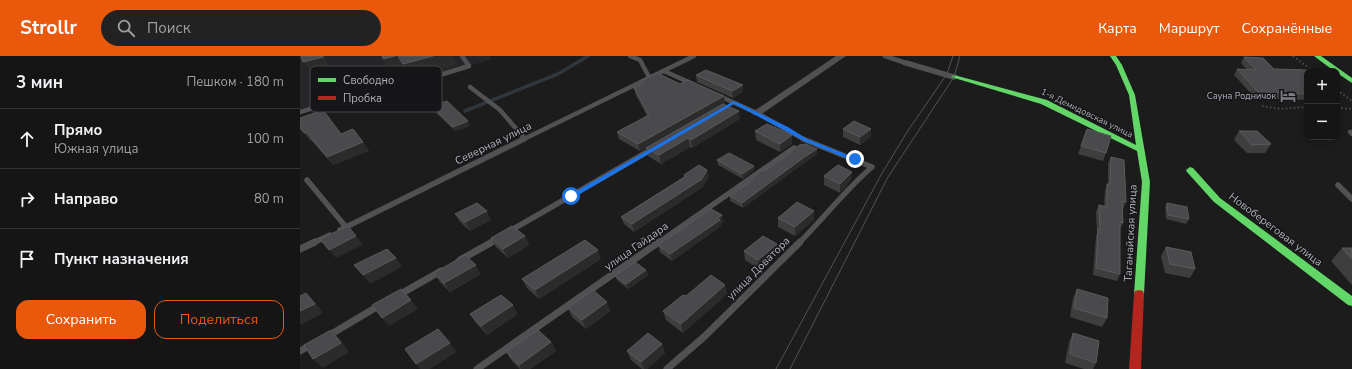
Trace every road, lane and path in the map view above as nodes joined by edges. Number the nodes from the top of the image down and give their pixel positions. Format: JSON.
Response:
{"nodes":[{"id":1,"x":462,"y":56,"type":"edge"},
{"id":2,"x":630,"y":56,"type":"edge"},
{"id":3,"x":694,"y":56,"type":"edge"},
{"id":4,"x":842,"y":56,"type":"edge"},
{"id":5,"x":885,"y":56,"type":"edge"},
{"id":6,"x":1113,"y":56,"type":"edge"},
{"id":7,"x":1294,"y":56,"type":"edge"},
{"id":8,"x":1317,"y":56,"type":"edge"},
{"id":9,"x":906,"y":64,"type":"joint"},
{"id":10,"x":1309,"y":68,"type":"edge"},
{"id":11,"x":664,"y":71,"type":"junction"},
{"id":12,"x":442,"y":74,"type":"edge"},
{"id":13,"x":649,"y":77,"type":"junction"},
{"id":14,"x":954,"y":77,"type":"joint"},
{"id":15,"x":1352,"y":81,"type":"edge"},
{"id":16,"x":470,"y":87,"type":"dead end"},
{"id":17,"x":700,"y":87,"type":"edge"},
{"id":18,"x":1340,"y":92,"type":"edge"},
{"id":19,"x":714,"y":93,"type":"edge"},
{"id":20,"x":1352,"y":101,"type":"edge"},
{"id":21,"x":734,"y":102,"type":"junction"},
{"id":22,"x":727,"y":106,"type":"edge"},
{"id":23,"x":1262,"y":106,"type":"dead end"},
{"id":24,"x":1304,"y":107,"type":"edge"},
{"id":25,"x":1340,"y":108,"type":"edge"},
{"id":26,"x":310,"y":109,"type":"edge"},
{"id":27,"x":1352,"y":109,"type":"edge"},
{"id":28,"x":300,"y":112,"type":"edge"},
{"id":29,"x":757,"y":113,"type":"junction"},
{"id":30,"x":525,"y":139,"type":"junction"},
{"id":31,"x":806,"y":140,"type":"junction"},
{"id":32,"x":658,"y":146,"type":"edge"},
{"id":33,"x":1141,"y":150,"type":"junction"},
{"id":34,"x":1190,"y":170,"type":"dead end"},
{"id":35,"x":307,"y":180,"type":"dead end"},
{"id":36,"x":1338,"y":185,"type":"dead end"},
{"id":37,"x":1352,"y":199,"type":"edge"},
{"id":38,"x":346,"y":227,"type":"junction"},
{"id":39,"x":300,"y":249,"type":"edge"},
{"id":40,"x":452,"y":264,"type":"edge"},
{"id":41,"x":445,"y":268,"type":"edge"},
{"id":42,"x":390,"y":300,"type":"edge"},
{"id":43,"x":1352,"y":302,"type":"edge"},
{"id":44,"x":383,"y":304,"type":"edge"},
{"id":45,"x":300,"y":351,"type":"edge"},
{"id":46,"x":477,"y":369,"type":"edge"},
{"id":47,"x":667,"y":369,"type":"edge"},
{"id":48,"x":1135,"y":369,"type":"edge"}],
"edges":[{"from":1,"to":12,"type":"lane"},
{"from":2,"to":13,"type":"lane"},
{"from":3,"to":11,"type":"lane","name":"Северная улица"},
{"from":4,"to":29,"type":"street"},
{"from":5,"to":9,"type":"lane","name":"1-я Демидовская улица"},
{"from":6,"to":33,"type":"main road","name":"Таганайская улица"},
{"from":7,"to":10,"type":"path"},
{"from":8,"to":15,"type":"main road"},
{"from":9,"to":14,"type":"street","name":"1-я Демидовская улица"},
{"from":11,"to":13,"type":"lane","name":"Северная улица"},
{"from":11,"to":17,"type":"lane"},
{"from":13,"to":30,"type":"lane","name":"Северная улица"},
{"from":14,"to":33,"type":"main road","name":"1-я Демидовская улица"},
{"from":16,"to":30,"type":"lane"},
{"from":18,"to":20,"type":"path"},
{"from":19,"to":21,"type":"lane"},
{"from":21,"to":22,"type":"lane"},
{"from":21,"to":29,"type":"lane"},
{"from":23,"to":24,"type":"path"},
{"from":25,"to":27,"type":"path"},
{"from":26,"to":28,"type":"lane"},
{"from":29,"to":31,"type":"lane"},
{"from":30,"to":38,"type":"lane","name":"Северная улица"},
{"from":31,"to":46,"type":"lane","name":"улица Гайдара"},
{"from":31,"to":47,"type":"lane","name":"улица Доватора"},
{"from":32,"to":40,"type":"lane"},
{"from":33,"to":48,"type":"main road","name":"Таганайская улица"},
{"from":34,"to":43,"type":"main road","name":"Новобереговая улица"},
{"from":35,"to":38,"type":"lane"},
{"from":36,"to":37,"type":"lane"},
{"from":38,"to":39,"type":"lane","name":"Северная улица"},
{"from":41,"to":42,"type":"lane"},
{"from":44,"to":45,"type":"lane"}]}
